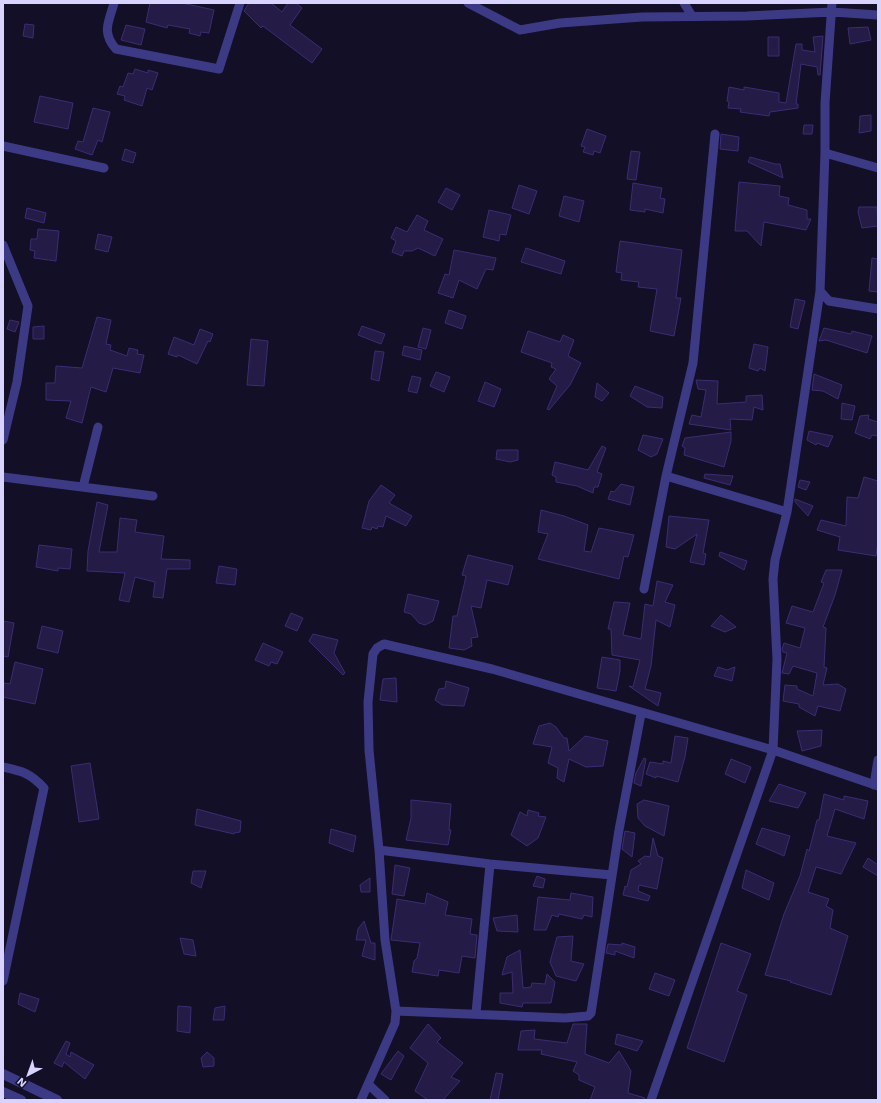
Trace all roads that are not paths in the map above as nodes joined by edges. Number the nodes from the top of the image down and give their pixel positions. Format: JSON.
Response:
{"nodes":[{"id":1,"x":114,"y":3,"type":"edge"},
{"id":2,"x":240,"y":3,"type":"edge"},
{"id":3,"x":468,"y":3,"type":"edge"},
{"id":4,"x":684,"y":3,"type":"edge"},
{"id":5,"x":832,"y":8,"type":"edge"},
{"id":6,"x":878,"y":14,"type":"edge"},
{"id":7,"x":692,"y":16,"type":"junction"},
{"id":8,"x":715,"y":134,"type":"dead end"},
{"id":9,"x":3,"y":146,"type":"edge"},
{"id":10,"x":825,"y":153,"type":"junction"},
{"id":11,"x":104,"y":168,"type":"dead end"},
{"id":12,"x":878,"y":168,"type":"edge"},
{"id":13,"x":3,"y":245,"type":"edge"},
{"id":14,"x":820,"y":291,"type":"junction"},
{"id":15,"x":878,"y":309,"type":"edge"},
{"id":16,"x":98,"y":427,"type":"dead end"},
{"id":17,"x":3,"y":440,"type":"edge"},
{"id":18,"x":666,"y":476,"type":"junction"},
{"id":19,"x":3,"y":477,"type":"edge"},
{"id":20,"x":83,"y":487,"type":"junction"},
{"id":21,"x":153,"y":496,"type":"dead end"},
{"id":22,"x":787,"y":512,"type":"junction"},
{"id":23,"x":644,"y":590,"type":"dead end"},
{"id":24,"x":641,"y":714,"type":"junction"},
{"id":25,"x":773,"y":750,"type":"junction"},
{"id":26,"x":878,"y":760,"type":"edge"},
{"id":27,"x":3,"y":767,"type":"edge"},
{"id":28,"x":876,"y":785,"type":"edge"},
{"id":29,"x":378,"y":850,"type":"junction"},
{"id":30,"x":490,"y":864,"type":"junction"},
{"id":31,"x":612,"y":875,"type":"junction"},
{"id":32,"x":3,"y":981,"type":"edge"},
{"id":33,"x":396,"y":1011,"type":"junction"},
{"id":34,"x":476,"y":1013,"type":"junction"},
{"id":35,"x":3,"y":1074,"type":"edge"},
{"id":36,"x":368,"y":1084,"type":"junction"},
{"id":37,"x":3,"y":1092,"type":"edge"},
{"id":38,"x":21,"y":1100,"type":"edge"},
{"id":39,"x":58,"y":1100,"type":"edge"},
{"id":40,"x":361,"y":1100,"type":"edge"},
{"id":41,"x":385,"y":1100,"type":"edge"},
{"id":42,"x":650,"y":1100,"type":"edge"}],
"edges":[{"from":1,"to":2,"type":"street"},
{"from":3,"to":7,"type":"street"},
{"from":4,"to":7,"type":"street"},
{"from":5,"to":6,"type":"street"},
{"from":5,"to":7,"type":"street"},
{"from":5,"to":10,"type":"street"},
{"from":8,"to":18,"type":"street"},
{"from":9,"to":11,"type":"street"},
{"from":10,"to":12,"type":"street"},
{"from":10,"to":14,"type":"street"},
{"from":13,"to":17,"type":"street"},
{"from":14,"to":15,"type":"street"},
{"from":14,"to":22,"type":"street"},
{"from":16,"to":20,"type":"street"},
{"from":18,"to":22,"type":"street"},
{"from":18,"to":23,"type":"street"},
{"from":19,"to":20,"type":"street"},
{"from":20,"to":21,"type":"street"},
{"from":22,"to":25,"type":"street"},
{"from":24,"to":25,"type":"street"},
{"from":24,"to":29,"type":"street"},
{"from":24,"to":31,"type":"street"},
{"from":25,"to":28,"type":"street"},
{"from":25,"to":42,"type":"street"},
{"from":26,"to":28,"type":"street"},
{"from":27,"to":32,"type":"street"},
{"from":29,"to":30,"type":"street"},
{"from":29,"to":33,"type":"street"},
{"from":30,"to":31,"type":"street"},
{"from":30,"to":34,"type":"street"},
{"from":31,"to":34,"type":"street"},
{"from":33,"to":34,"type":"street"},
{"from":33,"to":36,"type":"street"},
{"from":35,"to":39,"type":"street"},
{"from":36,"to":40,"type":"street"},
{"from":36,"to":41,"type":"street"},
{"from":37,"to":38,"type":"street"}]}
